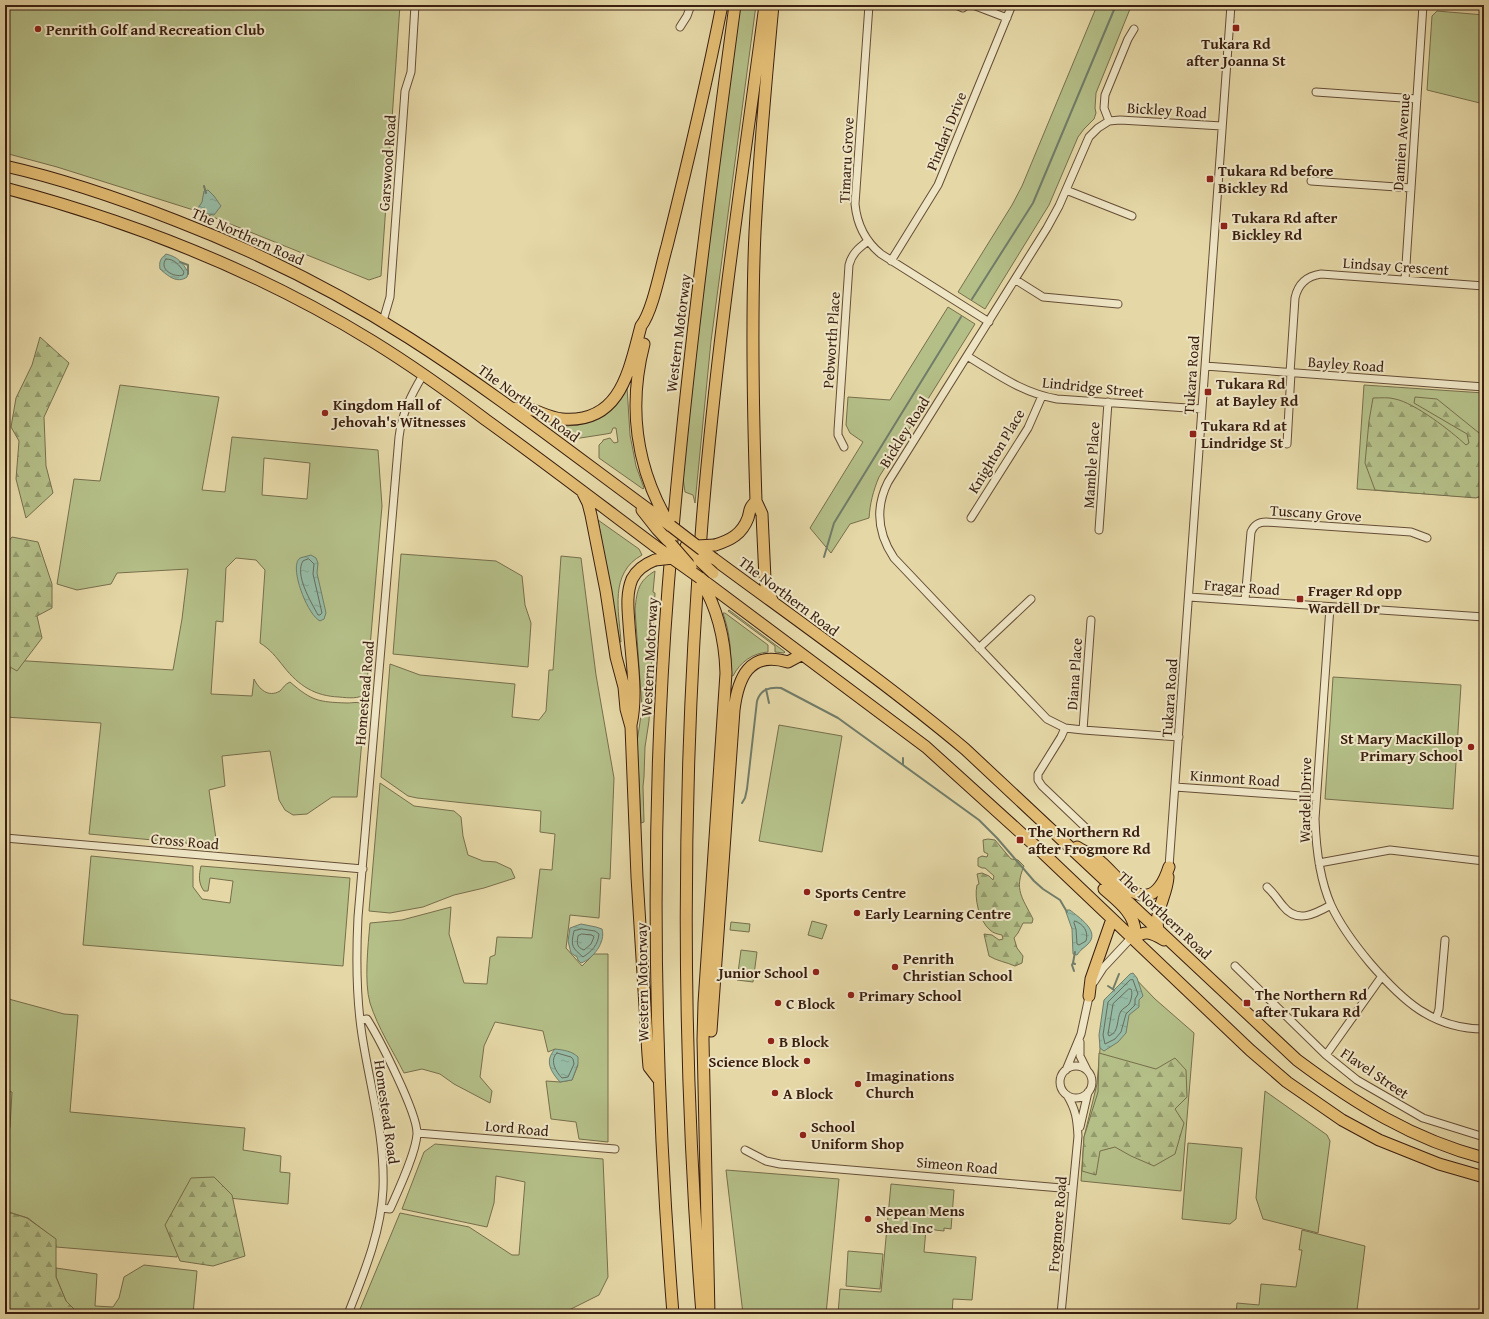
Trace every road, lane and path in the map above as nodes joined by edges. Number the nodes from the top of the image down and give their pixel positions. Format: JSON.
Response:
{"nodes":[{"id":1,"x":415,"y":5,"type":"edge"},
{"id":2,"x":691,"y":5,"type":"edge"},
{"id":3,"x":722,"y":5,"type":"edge"},
{"id":4,"x":736,"y":5,"type":"edge"},
{"id":5,"x":765,"y":5,"type":"edge"},
{"id":6,"x":773,"y":5,"type":"edge"},
{"id":7,"x":869,"y":5,"type":"edge"},
{"id":8,"x":956,"y":5,"type":"edge"},
{"id":9,"x":967,"y":5,"type":"edge"},
{"id":10,"x":973,"y":5,"type":"edge"},
{"id":11,"x":1012,"y":5,"type":"edge"},
{"id":12,"x":1231,"y":5,"type":"edge"},
{"id":13,"x":1424,"y":5,"type":"edge"},
{"id":14,"x":1007,"y":18,"type":"junction"},
{"id":15,"x":680,"y":27,"type":"dead end"},
{"id":16,"x":1134,"y":29,"type":"dead end"},
{"id":17,"x":1316,"y":92,"type":"dead end"},
{"id":18,"x":1417,"y":99,"type":"junction"},
{"id":19,"x":1109,"y":121,"type":"junction"},
{"id":20,"x":1222,"y":126,"type":"junction"},
{"id":21,"x":5,"y":166,"type":"edge"},
{"id":22,"x":1311,"y":181,"type":"dead end"},
{"id":23,"x":5,"y":188,"type":"edge"},
{"id":24,"x":1411,"y":188,"type":"junction"},
{"id":25,"x":1066,"y":190,"type":"junction"},
{"id":26,"x":1132,"y":216,"type":"dead end"},
{"id":27,"x":868,"y":242,"type":"junction"},
{"id":28,"x":892,"y":261,"type":"junction"},
{"id":29,"x":1303,"y":271,"type":"dead end"},
{"id":30,"x":1307,"y":278,"type":"junction"},
{"id":31,"x":1016,"y":280,"type":"junction"},
{"id":32,"x":1405,"y":280,"type":"junction"},
{"id":33,"x":1484,"y":286,"type":"edge"},
{"id":34,"x":1118,"y":304,"type":"dead end"},
{"id":35,"x":646,"y":320,"type":"junction"},
{"id":36,"x":383,"y":321,"type":"junction"},
{"id":37,"x":988,"y":322,"type":"junction"},
{"id":38,"x":967,"y":356,"type":"junction"},
{"id":39,"x":1205,"y":366,"type":"junction"},
{"id":40,"x":1290,"y":373,"type":"junction"},
{"id":41,"x":423,"y":375,"type":"junction"},
{"id":42,"x":1484,"y":387,"type":"edge"},
{"id":43,"x":1042,"y":396,"type":"junction"},
{"id":44,"x":1108,"y":402,"type":"junction"},
{"id":45,"x":511,"y":408,"type":"junction"},
{"id":46,"x":1202,"y":409,"type":"junction"},
{"id":47,"x":1287,"y":444,"type":"dead end"},
{"id":48,"x":844,"y":447,"type":"dead end"},
{"id":49,"x":582,"y":491,"type":"junction"},
{"id":50,"x":635,"y":500,"type":"junction"},
{"id":51,"x":756,"y":501,"type":"junction"},
{"id":52,"x":970,"y":518,"type":"dead end"},
{"id":53,"x":671,"y":526,"type":"junction"},
{"id":54,"x":1099,"y":530,"type":"dead end"},
{"id":55,"x":656,"y":538,"type":"junction"},
{"id":56,"x":1427,"y":538,"type":"dead end"},
{"id":57,"x":671,"y":544,"type":"junction"},
{"id":58,"x":691,"y":546,"type":"junction"},
{"id":59,"x":673,"y":558,"type":"junction"},
{"id":60,"x":684,"y":559,"type":"junction"},
{"id":61,"x":699,"y":560,"type":"junction"},
{"id":62,"x":713,"y":565,"type":"junction"},
{"id":63,"x":700,"y":578,"type":"junction"},
{"id":64,"x":1189,"y":597,"type":"junction"},
{"id":65,"x":726,"y":598,"type":"junction"},
{"id":66,"x":1031,"y":599,"type":"dead end"},
{"id":67,"x":1245,"y":600,"type":"junction"},
{"id":68,"x":773,"y":602,"type":"junction"},
{"id":69,"x":1330,"y":607,"type":"junction"},
{"id":70,"x":1484,"y":617,"type":"edge"},
{"id":71,"x":1091,"y":620,"type":"dead end"},
{"id":72,"x":979,"y":648,"type":"junction"},
{"id":73,"x":801,"y":655,"type":"junction"},
{"id":74,"x":631,"y":728,"type":"junction"},
{"id":75,"x":1065,"y":728,"type":"junction"},
{"id":76,"x":1084,"y":730,"type":"junction"},
{"id":77,"x":1179,"y":737,"type":"junction"},
{"id":78,"x":1175,"y":787,"type":"junction"},
{"id":79,"x":1316,"y":797,"type":"junction"},
{"id":80,"x":1086,"y":828,"type":"dead end"},
{"id":81,"x":1056,"y":834,"type":"junction"},
{"id":82,"x":5,"y":838,"type":"edge"},
{"id":83,"x":1484,"y":861,"type":"edge"},
{"id":84,"x":1319,"y":863,"type":"junction"},
{"id":85,"x":1169,"y":867,"type":"junction"},
{"id":86,"x":362,"y":869,"type":"junction"},
{"id":87,"x":1266,"y":887,"type":"dead end"},
{"id":88,"x":1331,"y":905,"type":"junction"},
{"id":89,"x":1112,"y":919,"type":"junction"},
{"id":90,"x":1158,"y":930,"type":"junction"},
{"id":91,"x":1131,"y":938,"type":"junction"},
{"id":92,"x":1445,"y":940,"type":"dead end"},
{"id":93,"x":1179,"y":949,"type":"junction"},
{"id":94,"x":1235,"y":966,"type":"dead end"},
{"id":95,"x":1382,"y":976,"type":"junction"},
{"id":96,"x":1089,"y":996,"type":"junction"},
{"id":97,"x":1436,"y":1019,"type":"junction"},
{"id":98,"x":360,"y":1020,"type":"junction"},
{"id":99,"x":1484,"y":1029,"type":"edge"},
{"id":100,"x":1081,"y":1034,"type":"junction"},
{"id":101,"x":1326,"y":1056,"type":"junction"},
{"id":102,"x":1066,"y":1070,"type":"junction"},
{"id":103,"x":1087,"y":1071,"type":"junction"},
{"id":104,"x":659,"y":1080,"type":"junction"},
{"id":105,"x":1088,"y":1092,"type":"junction"},
{"id":106,"x":1067,"y":1095,"type":"junction"},
{"id":107,"x":706,"y":1098,"type":"junction"},
{"id":108,"x":417,"y":1133,"type":"junction"},
{"id":109,"x":1078,"y":1136,"type":"junction"},
{"id":110,"x":1484,"y":1137,"type":"edge"},
{"id":111,"x":615,"y":1148,"type":"dead end"},
{"id":112,"x":746,"y":1150,"type":"dead end"},
{"id":113,"x":1484,"y":1158,"type":"edge"},
{"id":114,"x":1484,"y":1177,"type":"edge"},
{"id":115,"x":1073,"y":1189,"type":"junction"},
{"id":116,"x":381,"y":1208,"type":"junction"},
{"id":117,"x":348,"y":1314,"type":"edge"},
{"id":118,"x":673,"y":1314,"type":"edge"},
{"id":119,"x":702,"y":1314,"type":"edge"},
{"id":120,"x":709,"y":1314,"type":"edge"},
{"id":121,"x":1062,"y":1314,"type":"edge"}],
"edges":[{"from":1,"to":36,"type":"street","name":"Garswood Road"},
{"from":2,"to":15,"type":"street"},
{"from":3,"to":35,"type":"highway"},
{"from":4,"to":104,"type":"highway","name":"Western Motorway"},
{"from":5,"to":119,"type":"highway"},
{"from":6,"to":51,"type":"highway"},
{"from":7,"to":27,"type":"street","name":"Timaru Grove"},
{"from":8,"to":9,"type":"street"},
{"from":10,"to":14,"type":"street"},
{"from":11,"to":14,"type":"street","name":"Pindari Drive"},
{"from":12,"to":20,"type":"street","name":"Tukara Road"},
{"from":13,"to":18,"type":"street","name":"Damien Avenue"},
{"from":14,"to":28,"type":"street","name":"Pindari Drive"},
{"from":16,"to":19,"type":"street"},
{"from":17,"to":18,"type":"street"},
{"from":18,"to":24,"type":"street","name":"Damien Avenue"},
{"from":19,"to":20,"type":"street","name":"Bickley Road"},
{"from":19,"to":25,"type":"street","name":"Bickley Road"},
{"from":20,"to":39,"type":"street","name":"Tukara Road"},
{"from":21,"to":36,"type":"highway","name":"The Northern Road"},
{"from":22,"to":24,"type":"street"},
{"from":23,"to":41,"type":"highway"},
{"from":24,"to":32,"type":"street","name":"Damien Avenue"},
{"from":25,"to":26,"type":"street"},
{"from":25,"to":31,"type":"street","name":"Bickley Road"},
{"from":27,"to":28,"type":"street","name":"Timaru Grove"},
{"from":27,"to":48,"type":"street","name":"Pebworth Place"},
{"from":28,"to":37,"type":"street","name":"Timaru Grove"},
{"from":29,"to":30,"type":"street"},
{"from":30,"to":32,"type":"street","name":"Lindsay Crescent"},
{"from":30,"to":40,"type":"street"},
{"from":31,"to":34,"type":"street"},
{"from":31,"to":37,"type":"street","name":"Bickley Road"},
{"from":32,"to":33,"type":"street","name":"Lindsay Crescent"},
{"from":35,"to":45,"type":"highway"},
{"from":35,"to":53,"type":"highway"},
{"from":36,"to":45,"type":"highway","name":"The Northern Road"},
{"from":37,"to":38,"type":"street","name":"Bickley Road"},
{"from":38,"to":43,"type":"street","name":"Lindridge Street"},
{"from":38,"to":72,"type":"street","name":"Bickley Road"},
{"from":39,"to":40,"type":"street","name":"Bayley Road"},
{"from":39,"to":46,"type":"street","name":"Tukara Road"},
{"from":40,"to":42,"type":"street","name":"Bayley Road"},
{"from":40,"to":47,"type":"street"},
{"from":41,"to":49,"type":"highway"},
{"from":41,"to":86,"type":"street","name":"Homestead Road"},
{"from":43,"to":44,"type":"street","name":"Lindridge Street"},
{"from":43,"to":52,"type":"street","name":"Knighton Place"},
{"from":44,"to":46,"type":"street","name":"Lindridge Street"},
{"from":44,"to":54,"type":"street","name":"Mamble Place"},
{"from":45,"to":50,"type":"highway","name":"The Northern Road"},
{"from":46,"to":64,"type":"street","name":"Tukara Road"},
{"from":49,"to":55,"type":"highway"},
{"from":49,"to":74,"type":"highway"},
{"from":50,"to":53,"type":"highway","name":"The Northern Road"},
{"from":50,"to":55,"type":"highway"},
{"from":51,"to":58,"type":"highway","bridge":true},
{"from":51,"to":68,"type":"highway"},
{"from":53,"to":58,"type":"highway","name":"The Northern Road","bridge":true},
{"from":55,"to":57,"type":"highway"},
{"from":55,"to":59,"type":"highway","bridge":true},
{"from":56,"to":67,"type":"street","name":"Tuscany Grove"},
{"from":57,"to":58,"type":"highway"},
{"from":57,"to":60,"type":"highway","bridge":true},
{"from":58,"to":61,"type":"highway"},
{"from":58,"to":62,"type":"highway","name":"The Northern Road","bridge":true},
{"from":59,"to":60,"type":"highway","bridge":true},
{"from":59,"to":63,"type":"highway","bridge":true},
{"from":59,"to":74,"type":"highway","bridge":true},
{"from":60,"to":61,"type":"highway"},
{"from":60,"to":63,"type":"highway","bridge":true},
{"from":61,"to":62,"type":"highway","bridge":true},
{"from":62,"to":65,"type":"highway"},
{"from":62,"to":68,"type":"highway","name":"The Northern Road"},
{"from":63,"to":65,"type":"highway"},
{"from":63,"to":107,"type":"highway"},
{"from":64,"to":67,"type":"street","name":"Fragar Road"},
{"from":64,"to":77,"type":"street","name":"Tukara Road"},
{"from":65,"to":73,"type":"highway"},
{"from":66,"to":72,"type":"street"},
{"from":67,"to":69,"type":"street","name":"Fragar Road"},
{"from":68,"to":81,"type":"highway","name":"The Northern Road"},
{"from":69,"to":70,"type":"street","name":"Fragar Road"},
{"from":69,"to":79,"type":"street","name":"Wardell Drive"},
{"from":71,"to":76,"type":"street","name":"Diana Place"},
{"from":72,"to":75,"type":"street","name":"Bickley Road"},
{"from":73,"to":89,"type":"highway"},
{"from":73,"to":107,"type":"highway"},
{"from":74,"to":104,"type":"highway"},
{"from":75,"to":76,"type":"street","name":"Bickley Road"},
{"from":75,"to":80,"type":"street"},
{"from":76,"to":77,"type":"street","name":"Bickley Road"},
{"from":77,"to":78,"type":"street","name":"Tukara Road"},
{"from":78,"to":79,"type":"street","name":"Kinmont Road"},
{"from":78,"to":85,"type":"street","name":"Tukara Road"},
{"from":79,"to":84,"type":"street","name":"Wardell Drive"},
{"from":81,"to":85,"type":"highway"},
{"from":81,"to":90,"type":"highway","name":"The Northern Road"},
{"from":81,"to":91,"type":"highway"},
{"from":82,"to":86,"type":"street","name":"Cross Road"},
{"from":83,"to":84,"type":"street"},
{"from":84,"to":88,"type":"street","name":"Wardell Drive"},
{"from":85,"to":90,"type":"highway"},
{"from":86,"to":98,"type":"street","name":"Homestead Road"},
{"from":87,"to":88,"type":"street"},
{"from":88,"to":95,"type":"street","name":"Wardell Drive"},
{"from":89,"to":91,"type":"highway"},
{"from":89,"to":96,"type":"highway"},
{"from":90,"to":93,"type":"highway","name":"The Northern Road"},
{"from":91,"to":93,"type":"highway"},
{"from":91,"to":96,"type":"street"},
{"from":91,"to":114,"type":"highway"},
{"from":92,"to":97,"type":"street"},
{"from":93,"to":113,"type":"highway","name":"The Northern Road"},
{"from":94,"to":101,"type":"street","name":"Flavel Street"},
{"from":95,"to":97,"type":"street","name":"Wardell Drive"},
{"from":95,"to":101,"type":"street"},
{"from":96,"to":100,"type":"street"},
{"from":97,"to":99,"type":"street","name":"Wardell Drive"},
{"from":98,"to":108,"type":"street","name":"Homestead Road"},
{"from":98,"to":116,"type":"street","name":"Homestead Road"},
{"from":100,"to":102,"type":"street"},
{"from":100,"to":103,"type":"street"},
{"from":101,"to":110,"type":"street","name":"Flavel Street"},
{"from":102,"to":103,"type":"street"},
{"from":102,"to":106,"type":"street"},
{"from":103,"to":105,"type":"street"},
{"from":104,"to":118,"type":"highway","name":"Western Motorway"},
{"from":105,"to":106,"type":"street"},
{"from":105,"to":109,"type":"street","name":"Frogmore Road"},
{"from":106,"to":109,"type":"street","name":"Frogmore Road"},
{"from":107,"to":120,"type":"highway"},
{"from":108,"to":111,"type":"street","name":"Lord Road"},
{"from":108,"to":116,"type":"street","name":"Homestead Road"},
{"from":109,"to":115,"type":"street","name":"Frogmore Road"},
{"from":112,"to":115,"type":"street","name":"Simeon Road"},
{"from":115,"to":121,"type":"street","name":"Frogmore Road"},
{"from":116,"to":117,"type":"street","name":"Homestead Road"}]}
